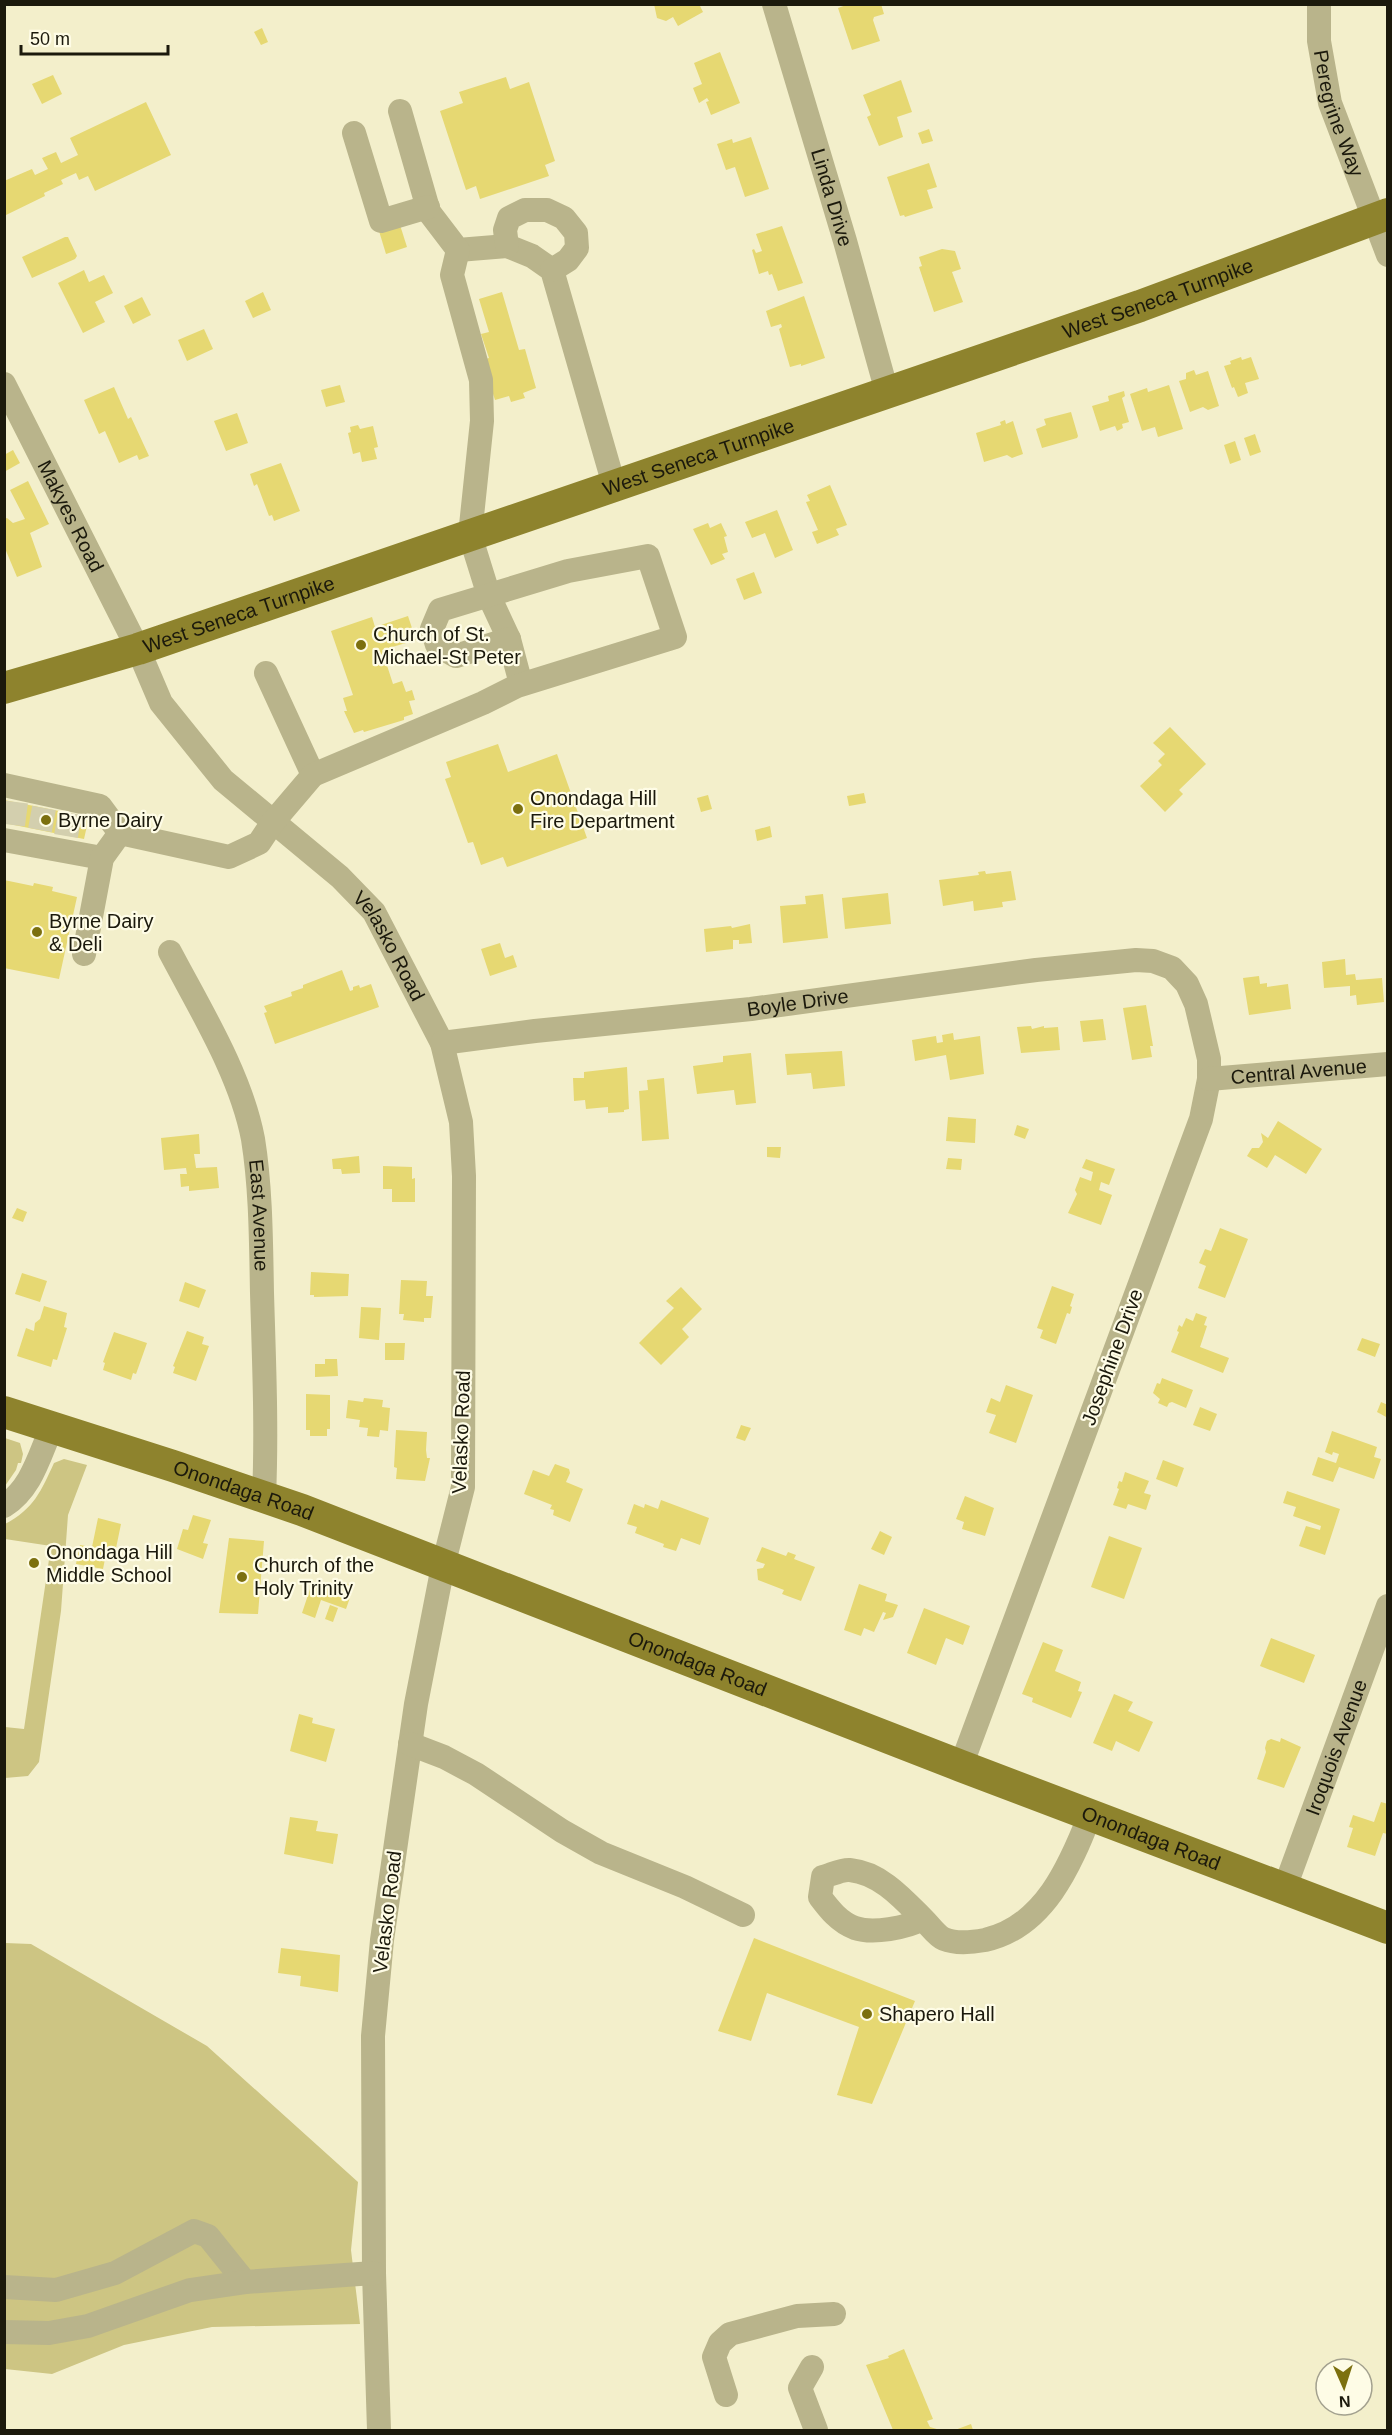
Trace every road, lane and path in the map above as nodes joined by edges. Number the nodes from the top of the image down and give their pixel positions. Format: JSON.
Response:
{"nodes":[{"id":1,"x":774,"y":4,"type":"edge"},
{"id":2,"x":1319,"y":4,"type":"edge"},
{"id":3,"x":399,"y":111,"type":"dead end"},
{"id":4,"x":354,"y":133,"type":"dead end"},
{"id":5,"x":428,"y":207,"type":"junction"},
{"id":6,"x":1382,"y":217,"type":"edge"},
{"id":7,"x":507,"y":246,"type":"junction"},
{"id":8,"x":458,"y":250,"type":"junction"},
{"id":9,"x":1388,"y":255,"type":"edge"},
{"id":10,"x":552,"y":270,"type":"junction"},
{"id":11,"x":4,"y":384,"type":"edge"},
{"id":12,"x":886,"y":392,"type":"junction"},
{"id":13,"x":614,"y":485,"type":"junction"},
{"id":14,"x":470,"y":535,"type":"junction"},
{"id":15,"x":489,"y":596,"type":"junction"},
{"id":16,"x":508,"y":639,"type":"junction"},
{"id":17,"x":138,"y":649,"type":"junction"},
{"id":18,"x":266,"y":673,"type":"dead end"},
{"id":19,"x":521,"y":684,"type":"junction"},
{"id":20,"x":4,"y":688,"type":"edge"},
{"id":21,"x":313,"y":775,"type":"junction"},
{"id":22,"x":11,"y":813,"type":"edge"},
{"id":23,"x":42,"y":819,"type":"junction"},
{"id":24,"x":273,"y":822,"type":"junction"},
{"id":25,"x":68,"y":825,"type":"junction"},
{"id":26,"x":120,"y":833,"type":"junction"},
{"id":27,"x":102,"y":858,"type":"junction"},
{"id":28,"x":171,"y":952,"type":"dead end"},
{"id":29,"x":84,"y":954,"type":"dead end"},
{"id":30,"x":1154,"y":961,"type":"joint"},
{"id":31,"x":442,"y":1043,"type":"junction"},
{"id":32,"x":1388,"y":1064,"type":"edge"},
{"id":33,"x":1209,"y":1079,"type":"junction"},
{"id":34,"x":4,"y":1412,"type":"edge"},
{"id":35,"x":52,"y":1427,"type":"junction"},
{"id":36,"x":264,"y":1497,"type":"junction"},
{"id":37,"x":4,"y":1506,"type":"edge"},
{"id":38,"x":443,"y":1566,"type":"junction"},
{"id":39,"x":1388,"y":1606,"type":"edge"},
{"id":40,"x":410,"y":1744,"type":"junction"},
{"id":41,"x":961,"y":1766,"type":"junction"},
{"id":42,"x":1090,"y":1815,"type":"junction"},
{"id":43,"x":1284,"y":1890,"type":"junction"},
{"id":44,"x":743,"y":1915,"type":"dead end"},
{"id":45,"x":923,"y":1919,"type":"dead end"},
{"id":46,"x":1388,"y":1928,"type":"edge"},
{"id":47,"x":374,"y":2273,"type":"junction"},
{"id":48,"x":245,"y":2282,"type":"junction"},
{"id":49,"x":4,"y":2287,"type":"edge"},
{"id":50,"x":834,"y":2314,"type":"dead end"},
{"id":51,"x":4,"y":2332,"type":"edge"},
{"id":52,"x":812,"y":2367,"type":"dead end"},
{"id":53,"x":726,"y":2395,"type":"dead end"},
{"id":54,"x":379,"y":2430,"type":"edge"},
{"id":55,"x":816,"y":2430,"type":"edge"}],
"edges":[{"from":1,"to":12,"type":"street","name":"Linda Drive"},
{"from":2,"to":6,"type":"street","name":"Peregrine Way"},
{"from":3,"to":5,"type":"street"},
{"from":4,"to":5,"type":"street"},
{"from":5,"to":8,"type":"street"},
{"from":6,"to":9,"type":"street","name":"Peregrine Way"},
{"from":6,"to":12,"type":"main road","name":"West Seneca Turnpike"},
{"from":7,"to":8,"type":"street"},
{"from":7,"to":10,"type":"street"},
{"from":7,"to":10,"type":"street"},
{"from":8,"to":14,"type":"street"},
{"from":10,"to":13,"type":"street"},
{"from":11,"to":17,"type":"street","name":"Makyes Road"},
{"from":12,"to":13,"type":"main road","name":"West Seneca Turnpike"},
{"from":13,"to":14,"type":"main road","name":"West Seneca Turnpike"},
{"from":14,"to":15,"type":"street"},
{"from":14,"to":17,"type":"main road","name":"West Seneca Turnpike"},
{"from":15,"to":16,"type":"street"},
{"from":15,"to":16,"type":"street"},
{"from":15,"to":19,"type":"street"},
{"from":16,"to":19,"type":"street"},
{"from":17,"to":20,"type":"main road","name":"West Seneca Turnpike"},
{"from":17,"to":24,"type":"street","name":"Velasko Road"},
{"from":18,"to":21,"type":"street"},
{"from":19,"to":21,"type":"street"},
{"from":21,"to":24,"type":"street"},
{"from":22,"to":23,"type":"street"},
{"from":22,"to":23,"type":"street"},
{"from":23,"to":25,"type":"street"},
{"from":23,"to":25,"type":"street"},
{"from":24,"to":26,"type":"street"},
{"from":24,"to":31,"type":"street","name":"Velasko Road"},
{"from":25,"to":26,"type":"street"},
{"from":25,"to":27,"type":"street"},
{"from":26,"to":27,"type":"street"},
{"from":27,"to":29,"type":"street"},
{"from":28,"to":36,"type":"street","name":"East Avenue"},
{"from":30,"to":31,"type":"street","name":"Boyle Drive"},
{"from":30,"to":33,"type":"street","name":"Josephine Drive"},
{"from":31,"to":38,"type":"street","name":"Velasko Road"},
{"from":32,"to":33,"type":"street","name":"Central Avenue"},
{"from":33,"to":41,"type":"street","name":"Josephine Drive"},
{"from":34,"to":35,"type":"main road","name":"Onondaga Road"},
{"from":35,"to":36,"type":"main road","name":"Onondaga Road"},
{"from":35,"to":37,"type":"street"},
{"from":36,"to":38,"type":"main road","name":"Onondaga Road"},
{"from":38,"to":40,"type":"street","name":"Velasko Road"},
{"from":38,"to":41,"type":"main road","name":"Onondaga Road"},
{"from":39,"to":43,"type":"street","name":"Iroquois Avenue"},
{"from":40,"to":44,"type":"street"},
{"from":40,"to":47,"type":"street","name":"Velasko Road"},
{"from":41,"to":42,"type":"main road","name":"Onondaga Road"},
{"from":42,"to":43,"type":"main road","name":"Onondaga Road"},
{"from":42,"to":45,"type":"street"},
{"from":43,"to":46,"type":"main road","name":"Onondaga Road"},
{"from":47,"to":48,"type":"street"},
{"from":47,"to":54,"type":"street","name":"Velasko Road"},
{"from":48,"to":49,"type":"street"},
{"from":48,"to":51,"type":"street"},
{"from":50,"to":53,"type":"street"},
{"from":52,"to":55,"type":"street"}]}
